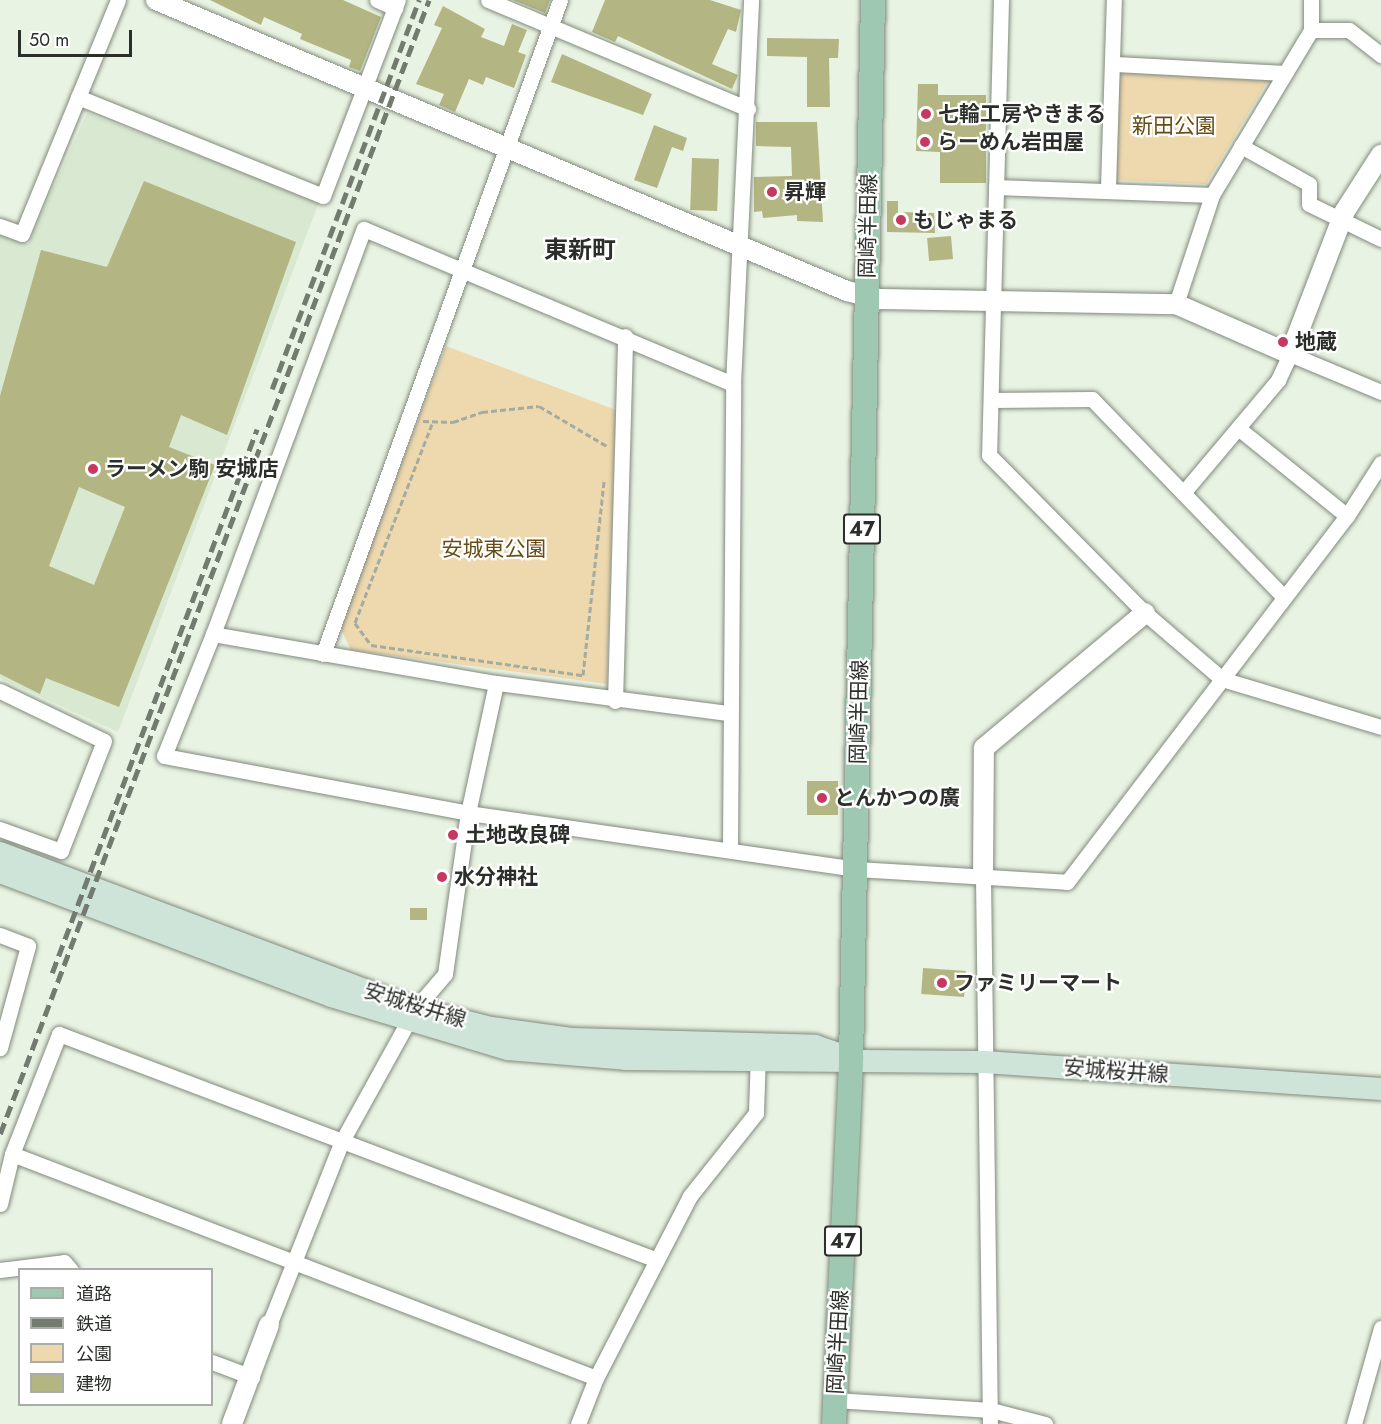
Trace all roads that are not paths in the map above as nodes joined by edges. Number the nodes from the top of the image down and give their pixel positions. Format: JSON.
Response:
{"nodes":[{"id":1,"x":118,"y":0,"type":"edge"},
{"id":2,"x":156,"y":0,"type":"edge"},
{"id":3,"x":377,"y":0,"type":"edge"},
{"id":4,"x":488,"y":0,"type":"edge"},
{"id":5,"x":560,"y":0,"type":"edge"},
{"id":6,"x":751,"y":0,"type":"edge"},
{"id":7,"x":873,"y":0,"type":"edge"},
{"id":8,"x":1001,"y":0,"type":"edge"},
{"id":9,"x":1114,"y":0,"type":"edge"},
{"id":10,"x":1311,"y":0,"type":"edge"},
{"id":11,"x":397,"y":4,"type":"edge"},
{"id":12,"x":548,"y":29,"type":"junction"},
{"id":13,"x":1311,"y":30,"type":"junction"},
{"id":14,"x":1381,"y":55,"type":"edge"},
{"id":15,"x":1115,"y":64,"type":"junction"},
{"id":16,"x":1285,"y":73,"type":"junction"},
{"id":17,"x":363,"y":88,"type":"junction"},
{"id":18,"x":78,"y":97,"type":"junction"},
{"id":19,"x":748,"y":109,"type":"junction"},
{"id":20,"x":1241,"y":146,"type":"junction"},
{"id":21,"x":504,"y":150,"type":"junction"},
{"id":22,"x":1381,"y":155,"type":"edge"},
{"id":23,"x":996,"y":187,"type":"junction"},
{"id":24,"x":1108,"y":187,"type":"junction"},
{"id":25,"x":1212,"y":195,"type":"junction"},
{"id":26,"x":1341,"y":222,"type":"junction"},
{"id":27,"x":0,"y":226,"type":"edge"},
{"id":28,"x":1381,"y":239,"type":"edge"},
{"id":29,"x":738,"y":248,"type":"junction"},
{"id":30,"x":460,"y":266,"type":"junction"},
{"id":31,"x":867,"y":297,"type":"junction"},
{"id":32,"x":993,"y":302,"type":"junction"},
{"id":33,"x":1176,"y":304,"type":"junction"},
{"id":34,"x":625,"y":336,"type":"junction"},
{"id":35,"x":1290,"y":354,"type":"junction"},
{"id":36,"x":733,"y":384,"type":"junction"},
{"id":37,"x":1381,"y":392,"type":"edge"},
{"id":38,"x":992,"y":400,"type":"junction"},
{"id":39,"x":1238,"y":428,"type":"junction"},
{"id":40,"x":1381,"y":463,"type":"edge"},
{"id":41,"x":1183,"y":493,"type":"junction"},
{"id":42,"x":1347,"y":516,"type":"junction"},
{"id":43,"x":1284,"y":597,"type":"junction"},
{"id":44,"x":1145,"y":613,"type":"junction"},
{"id":45,"x":213,"y":634,"type":"junction"},
{"id":46,"x":323,"y":654,"type":"junction"},
{"id":47,"x":1222,"y":679,"type":"junction"},
{"id":48,"x":496,"y":683,"type":"junction"},
{"id":49,"x":0,"y":691,"type":"edge"},
{"id":50,"x":615,"y":700,"type":"junction"},
{"id":51,"x":728,"y":713,"type":"junction"},
{"id":52,"x":1381,"y":727,"type":"edge"},
{"id":53,"x":468,"y":813,"type":"junction"},
{"id":54,"x":0,"y":829,"type":"edge"},
{"id":55,"x":730,"y":848,"type":"junction"},
{"id":56,"x":0,"y":853,"type":"edge"},
{"id":57,"x":856,"y":869,"type":"junction"},
{"id":58,"x":0,"y":872,"type":"edge"},
{"id":59,"x":983,"y":877,"type":"junction"},
{"id":60,"x":0,"y":935,"type":"edge"},
{"id":61,"x":411,"y":1016,"type":"junction"},
{"id":62,"x":0,"y":1048,"type":"edge"},
{"id":63,"x":758,"y":1052,"type":"junction"},
{"id":64,"x":851,"y":1059,"type":"junction"},
{"id":65,"x":984,"y":1062,"type":"junction"},
{"id":66,"x":1381,"y":1089,"type":"edge"},
{"id":67,"x":342,"y":1141,"type":"junction"},
{"id":68,"x":12,"y":1154,"type":"junction"},
{"id":69,"x":0,"y":1204,"type":"edge"},
{"id":70,"x":657,"y":1260,"type":"junction"},
{"id":71,"x":296,"y":1263,"type":"junction"},
{"id":72,"x":70,"y":1268,"type":"edge"},
{"id":73,"x":0,"y":1270,"type":"edge"},
{"id":74,"x":269,"y":1324,"type":"joint"},
{"id":75,"x":1381,"y":1328,"type":"edge"},
{"id":76,"x":213,"y":1362,"type":"edge"},
{"id":77,"x":252,"y":1377,"type":"junction"},
{"id":78,"x":596,"y":1378,"type":"junction"},
{"id":79,"x":836,"y":1400,"type":"junction"},
{"id":80,"x":991,"y":1417,"type":"edge"},
{"id":81,"x":232,"y":1424,"type":"edge"},
{"id":82,"x":578,"y":1424,"type":"edge"},
{"id":83,"x":834,"y":1424,"type":"edge"},
{"id":84,"x":1045,"y":1424,"type":"edge"},
{"id":85,"x":1354,"y":1424,"type":"edge"}],
"edges":[{"from":1,"to":18,"type":"street"},
{"from":2,"to":17,"type":"street"},
{"from":3,"to":11,"type":"street"},
{"from":4,"to":12,"type":"street"},
{"from":5,"to":12,"type":"street"},
{"from":6,"to":19,"type":"street"},
{"from":7,"to":31,"type":"main road","name":"岡崎半田線","number":"47"},
{"from":8,"to":23,"type":"street"},
{"from":9,"to":15,"type":"street"},
{"from":10,"to":13,"type":"street"},
{"from":11,"to":17,"type":"street"},
{"from":12,"to":19,"type":"street"},
{"from":12,"to":21,"type":"street"},
{"from":13,"to":14,"type":"street"},
{"from":13,"to":16,"type":"street"},
{"from":15,"to":16,"type":"street"},
{"from":15,"to":24,"type":"street"},
{"from":16,"to":20,"type":"street"},
{"from":17,"to":18,"type":"street"},
{"from":17,"to":21,"type":"street"},
{"from":18,"to":27,"type":"street"},
{"from":19,"to":29,"type":"street"},
{"from":20,"to":25,"type":"street"},
{"from":20,"to":26,"type":"street"},
{"from":21,"to":29,"type":"street"},
{"from":21,"to":30,"type":"street"},
{"from":22,"to":26,"type":"street"},
{"from":23,"to":24,"type":"street"},
{"from":23,"to":32,"type":"street"},
{"from":24,"to":25,"type":"street"},
{"from":25,"to":33,"type":"street"},
{"from":26,"to":28,"type":"street"},
{"from":26,"to":35,"type":"street"},
{"from":29,"to":31,"type":"street"},
{"from":29,"to":36,"type":"street"},
{"from":30,"to":34,"type":"street"},
{"from":30,"to":45,"type":"street"},
{"from":30,"to":46,"type":"street"},
{"from":31,"to":32,"type":"street"},
{"from":31,"to":57,"type":"main road","name":"岡崎半田線","number":"47"},
{"from":32,"to":33,"type":"street"},
{"from":32,"to":38,"type":"street"},
{"from":33,"to":35,"type":"street"},
{"from":34,"to":36,"type":"street"},
{"from":34,"to":50,"type":"street"},
{"from":35,"to":37,"type":"street"},
{"from":35,"to":39,"type":"street"},
{"from":36,"to":51,"type":"street"},
{"from":38,"to":41,"type":"street"},
{"from":38,"to":44,"type":"street"},
{"from":39,"to":41,"type":"street"},
{"from":39,"to":42,"type":"street"},
{"from":40,"to":42,"type":"street"},
{"from":41,"to":43,"type":"street"},
{"from":42,"to":43,"type":"street"},
{"from":43,"to":47,"type":"street"},
{"from":44,"to":47,"type":"street"},
{"from":44,"to":59,"type":"street"},
{"from":45,"to":46,"type":"street"},
{"from":45,"to":53,"type":"street"},
{"from":46,"to":48,"type":"street"},
{"from":47,"to":52,"type":"street"},
{"from":47,"to":59,"type":"street"},
{"from":48,"to":50,"type":"street"},
{"from":48,"to":53,"type":"street"},
{"from":49,"to":54,"type":"street"},
{"from":50,"to":51,"type":"street"},
{"from":51,"to":55,"type":"street"},
{"from":53,"to":55,"type":"street"},
{"from":53,"to":61,"type":"street"},
{"from":55,"to":57,"type":"street"},
{"from":56,"to":61,"type":"main road","name":"安城桜井線"},
{"from":57,"to":59,"type":"street"},
{"from":57,"to":64,"type":"main road","name":"岡崎半田線","number":"47"},
{"from":58,"to":61,"type":"main road","name":"安城桜井線"},
{"from":59,"to":65,"type":"street"},
{"from":60,"to":62,"type":"street"},
{"from":61,"to":63,"type":"main road","name":"安城桜井線"},
{"from":61,"to":67,"type":"street"},
{"from":63,"to":64,"type":"main road","name":"安城桜井線"},
{"from":63,"to":70,"type":"street"},
{"from":64,"to":65,"type":"main road","name":"安城桜井線"},
{"from":64,"to":79,"type":"main road","name":"岡崎半田線","number":"47"},
{"from":65,"to":66,"type":"main road","name":"安城桜井線"},
{"from":65,"to":80,"type":"street"},
{"from":67,"to":68,"type":"street"},
{"from":67,"to":70,"type":"street"},
{"from":67,"to":71,"type":"street"},
{"from":68,"to":69,"type":"street"},
{"from":68,"to":71,"type":"street"},
{"from":70,"to":78,"type":"street"},
{"from":71,"to":74,"type":"street"},
{"from":71,"to":78,"type":"street"},
{"from":72,"to":73,"type":"street"},
{"from":74,"to":77,"type":"street"},
{"from":75,"to":85,"type":"street"},
{"from":76,"to":77,"type":"street"},
{"from":77,"to":81,"type":"street"},
{"from":78,"to":82,"type":"street"},
{"from":79,"to":80,"type":"street"},
{"from":79,"to":83,"type":"main road","name":"岡崎半田線","number":"47"},
{"from":80,"to":84,"type":"street"}]}
